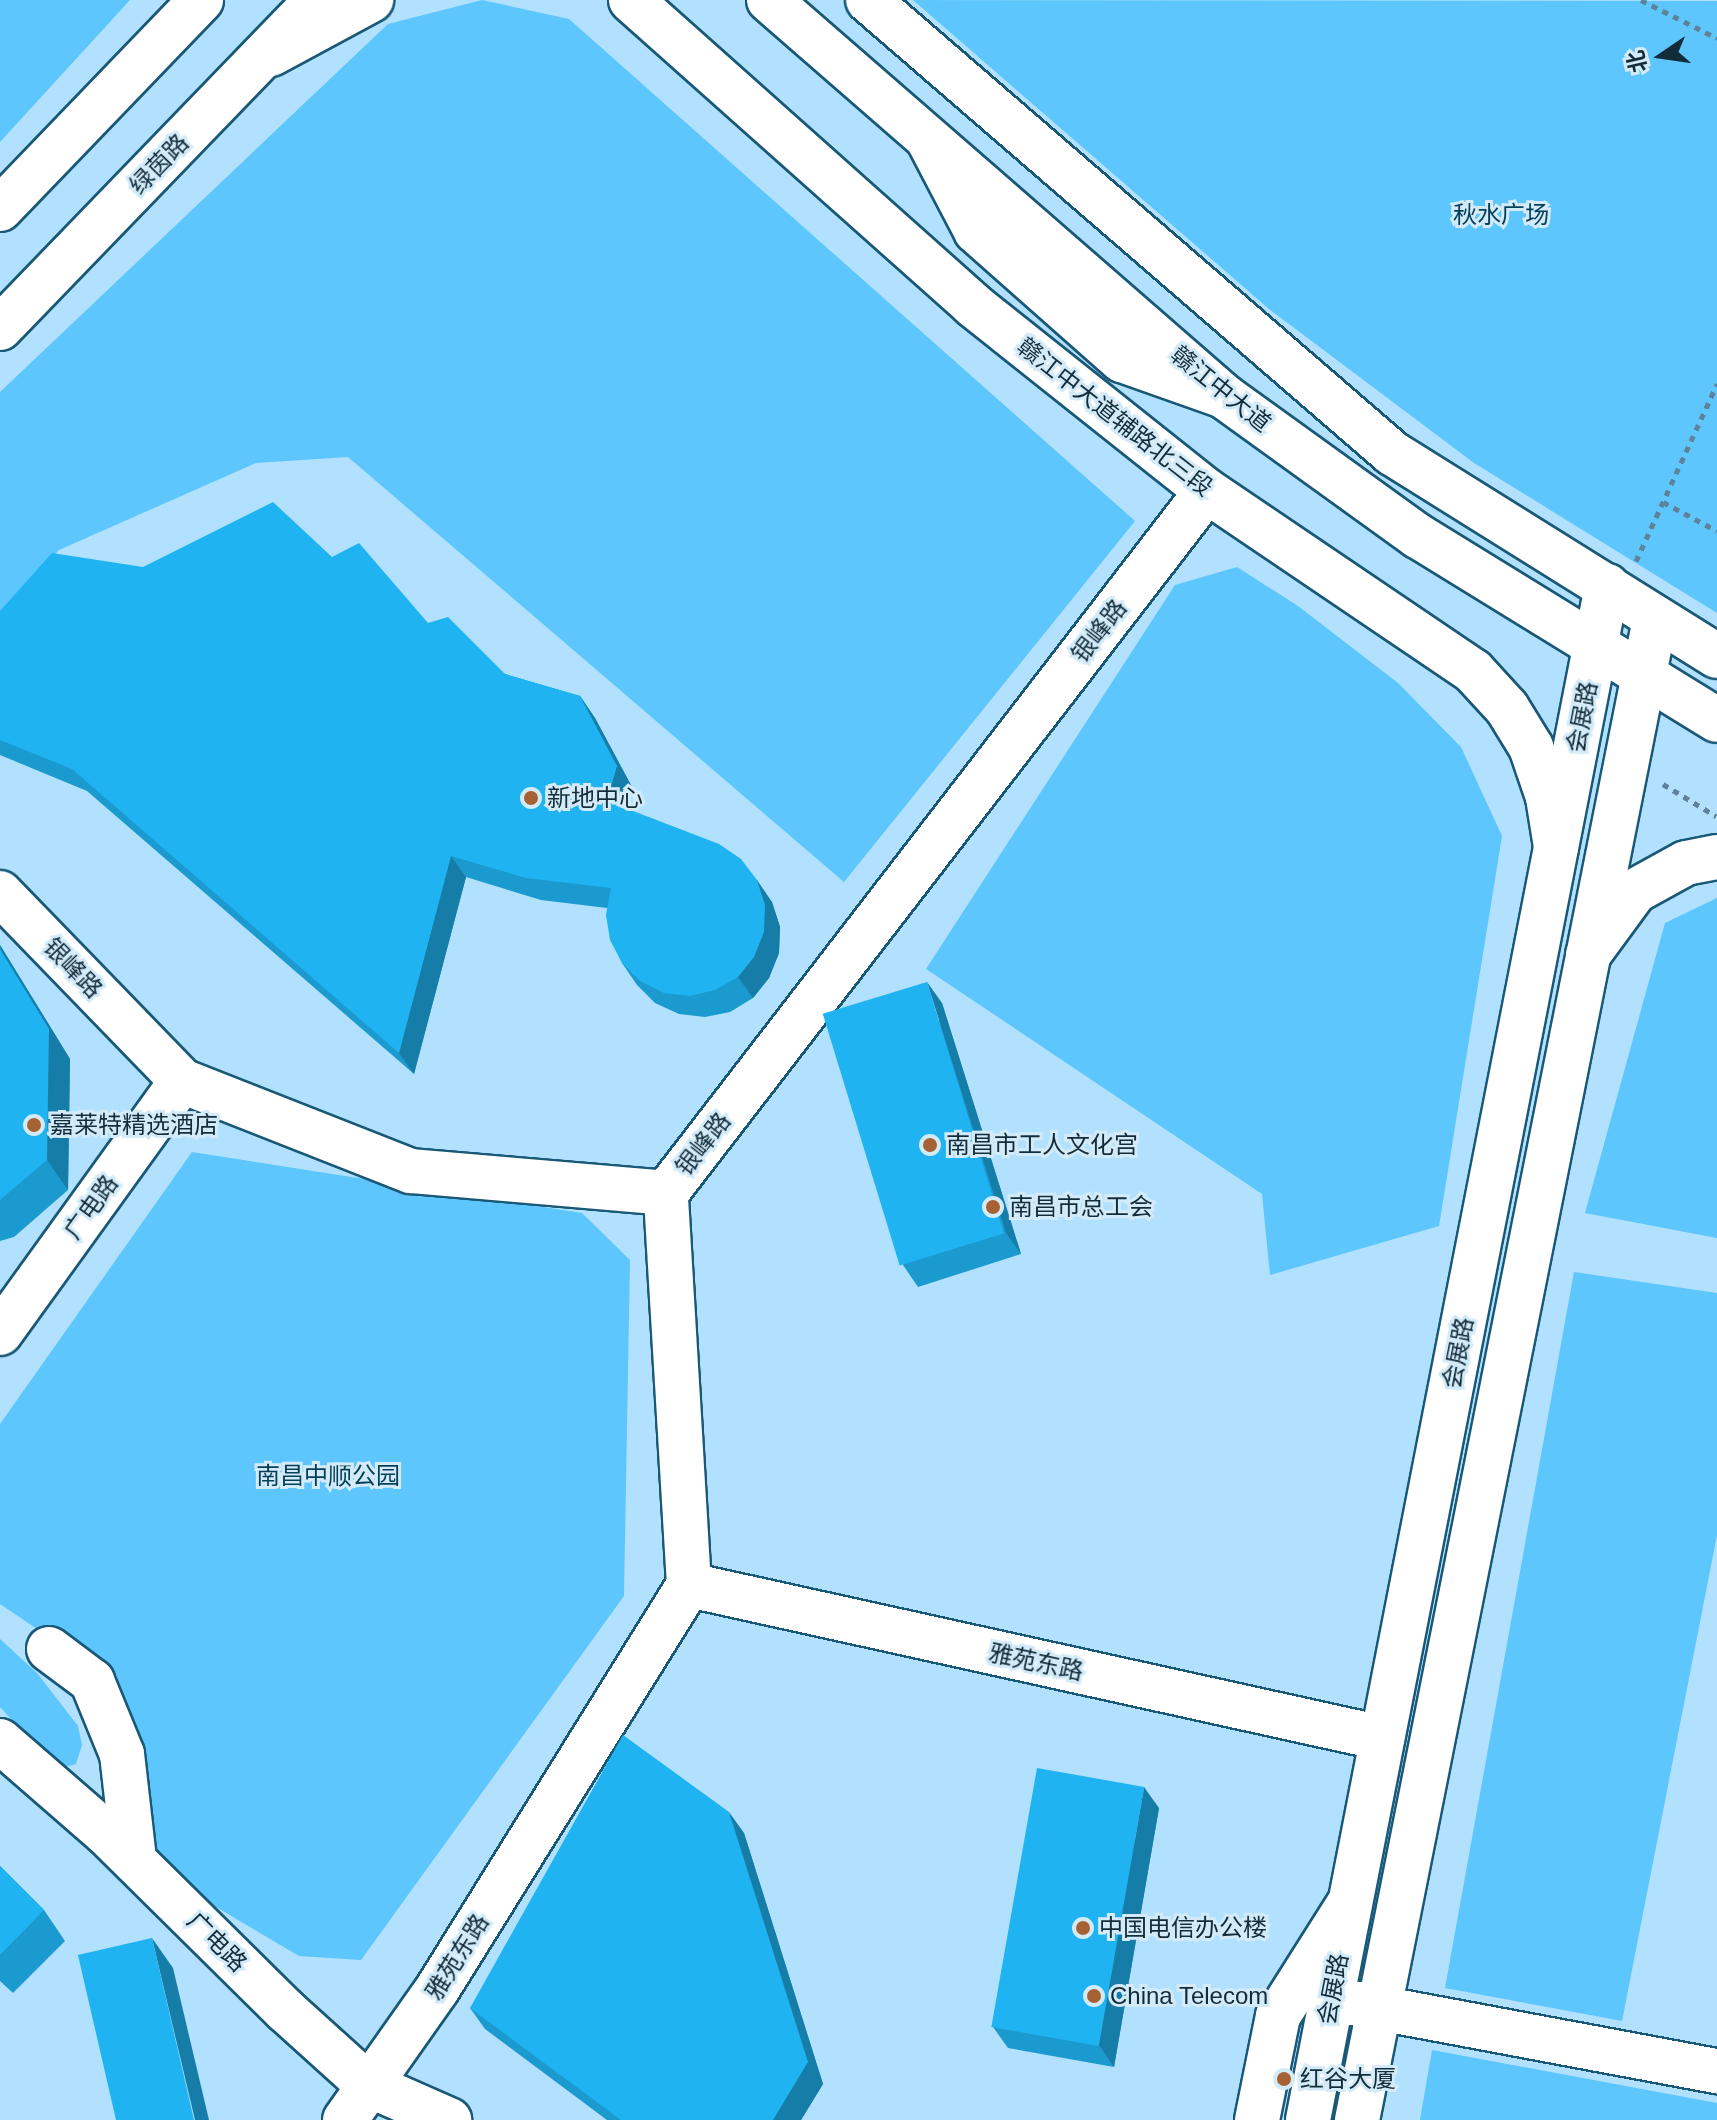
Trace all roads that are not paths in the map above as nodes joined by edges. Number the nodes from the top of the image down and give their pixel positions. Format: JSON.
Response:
{"nodes":[{"id":1,"x":201,"y":0,"type":"edge"},
{"id":2,"x":317,"y":0,"type":"edge"},
{"id":3,"x":371,"y":0,"type":"edge"},
{"id":4,"x":631,"y":0,"type":"edge"},
{"id":5,"x":769,"y":0,"type":"edge"},
{"id":6,"x":868,"y":0,"type":"edge"},
{"id":7,"x":258,"y":61,"type":"junction"},
{"id":8,"x":0,"y":209,"type":"edge"},
{"id":9,"x":0,"y":328,"type":"edge"},
{"id":10,"x":1207,"y":491,"type":"junction"},
{"id":11,"x":1614,"y":571,"type":"junction"},
{"id":12,"x":1655,"y":619,"type":"junction"},
{"id":13,"x":1596,"y":645,"type":"junction"},
{"id":14,"x":1717,"y":656,"type":"edge"},
{"id":15,"x":1643,"y":674,"type":"junction"},
{"id":16,"x":1717,"y":720,"type":"edge"},
{"id":17,"x":1556,"y":847,"type":"junction"},
{"id":18,"x":1717,"y":857,"type":"edge"},
{"id":19,"x":0,"y":893,"type":"edge"},
{"id":20,"x":1588,"y":955,"type":"junction"},
{"id":21,"x":182,"y":1081,"type":"junction"},
{"id":22,"x":666,"y":1193,"type":"junction"},
{"id":23,"x":0,"y":1333,"type":"edge"},
{"id":24,"x":689,"y":1585,"type":"junction"},
{"id":25,"x":42,"y":1650,"type":"dead end"},
{"id":26,"x":1382,"y":1738,"type":"junction"},
{"id":27,"x":0,"y":1741,"type":"edge"},
{"id":28,"x":0,"y":1775,"type":"edge"},
{"id":29,"x":120,"y":1847,"type":"junction"},
{"id":30,"x":1350,"y":1902,"type":"junction"},
{"id":31,"x":1331,"y":1999,"type":"junction"},
{"id":32,"x":1380,"y":2008,"type":"junction"},
{"id":33,"x":1717,"y":2071,"type":"edge"},
{"id":34,"x":357,"y":2102,"type":"edge"},
{"id":35,"x":404,"y":2120,"type":"edge"},
{"id":36,"x":449,"y":2120,"type":"edge"},
{"id":37,"x":1257,"y":2120,"type":"edge"},
{"id":38,"x":1308,"y":2120,"type":"edge"},
{"id":39,"x":1357,"y":2120,"type":"edge"}],
"edges":[{"from":1,"to":8,"type":"street"},
{"from":2,"to":7,"type":"street","name":"绿茵路"},
{"from":3,"to":7,"type":"street"},
{"from":4,"to":10,"type":"street","name":"赣江中大道辅路北三段"},
{"from":5,"to":13,"type":"street","name":"赣江中大道"},
{"from":6,"to":11,"type":"street"},
{"from":7,"to":9,"type":"street","name":"绿茵路"},
{"from":10,"to":17,"type":"street","name":"赣江中大道辅路北三段"},
{"from":10,"to":22,"type":"street","name":"银峰路"},
{"from":11,"to":12,"type":"street"},
{"from":11,"to":13,"type":"street","name":"会展路"},
{"from":12,"to":14,"type":"street"},
{"from":12,"to":15,"type":"street","name":"会展路"},
{"from":13,"to":15,"type":"street","name":"赣江中大道"},
{"from":13,"to":17,"type":"street","name":"会展路"},
{"from":15,"to":16,"type":"street","name":"赣江中大道"},
{"from":15,"to":20,"type":"street","name":"会展路"},
{"from":17,"to":26,"type":"street","name":"会展路"},
{"from":18,"to":20,"type":"street"},
{"from":19,"to":21,"type":"street","name":"银峰路"},
{"from":20,"to":32,"type":"street","name":"会展路"},
{"from":21,"to":22,"type":"street","name":"银峰路"},
{"from":21,"to":23,"type":"street","name":"广电路"},
{"from":22,"to":24,"type":"street"},
{"from":24,"to":26,"type":"street","name":"雅苑东路"},
{"from":24,"to":34,"type":"street","name":"雅苑东路"},
{"from":25,"to":29,"type":"street"},
{"from":26,"to":30,"type":"street","name":"会展路"},
{"from":27,"to":29,"type":"street","name":"广电路"},
{"from":28,"to":34,"type":"street","name":"广电路"},
{"from":29,"to":34,"type":"street","name":"广电路"},
{"from":30,"to":31,"type":"street","name":"会展路"},
{"from":30,"to":37,"type":"street"},
{"from":31,"to":32,"type":"street"},
{"from":31,"to":38,"type":"street","name":"会展路"},
{"from":32,"to":33,"type":"street"},
{"from":32,"to":39,"type":"street","name":"会展路"},
{"from":34,"to":35,"type":"street","name":"广电路"},
{"from":34,"to":36,"type":"street","name":"广电路"}]}
